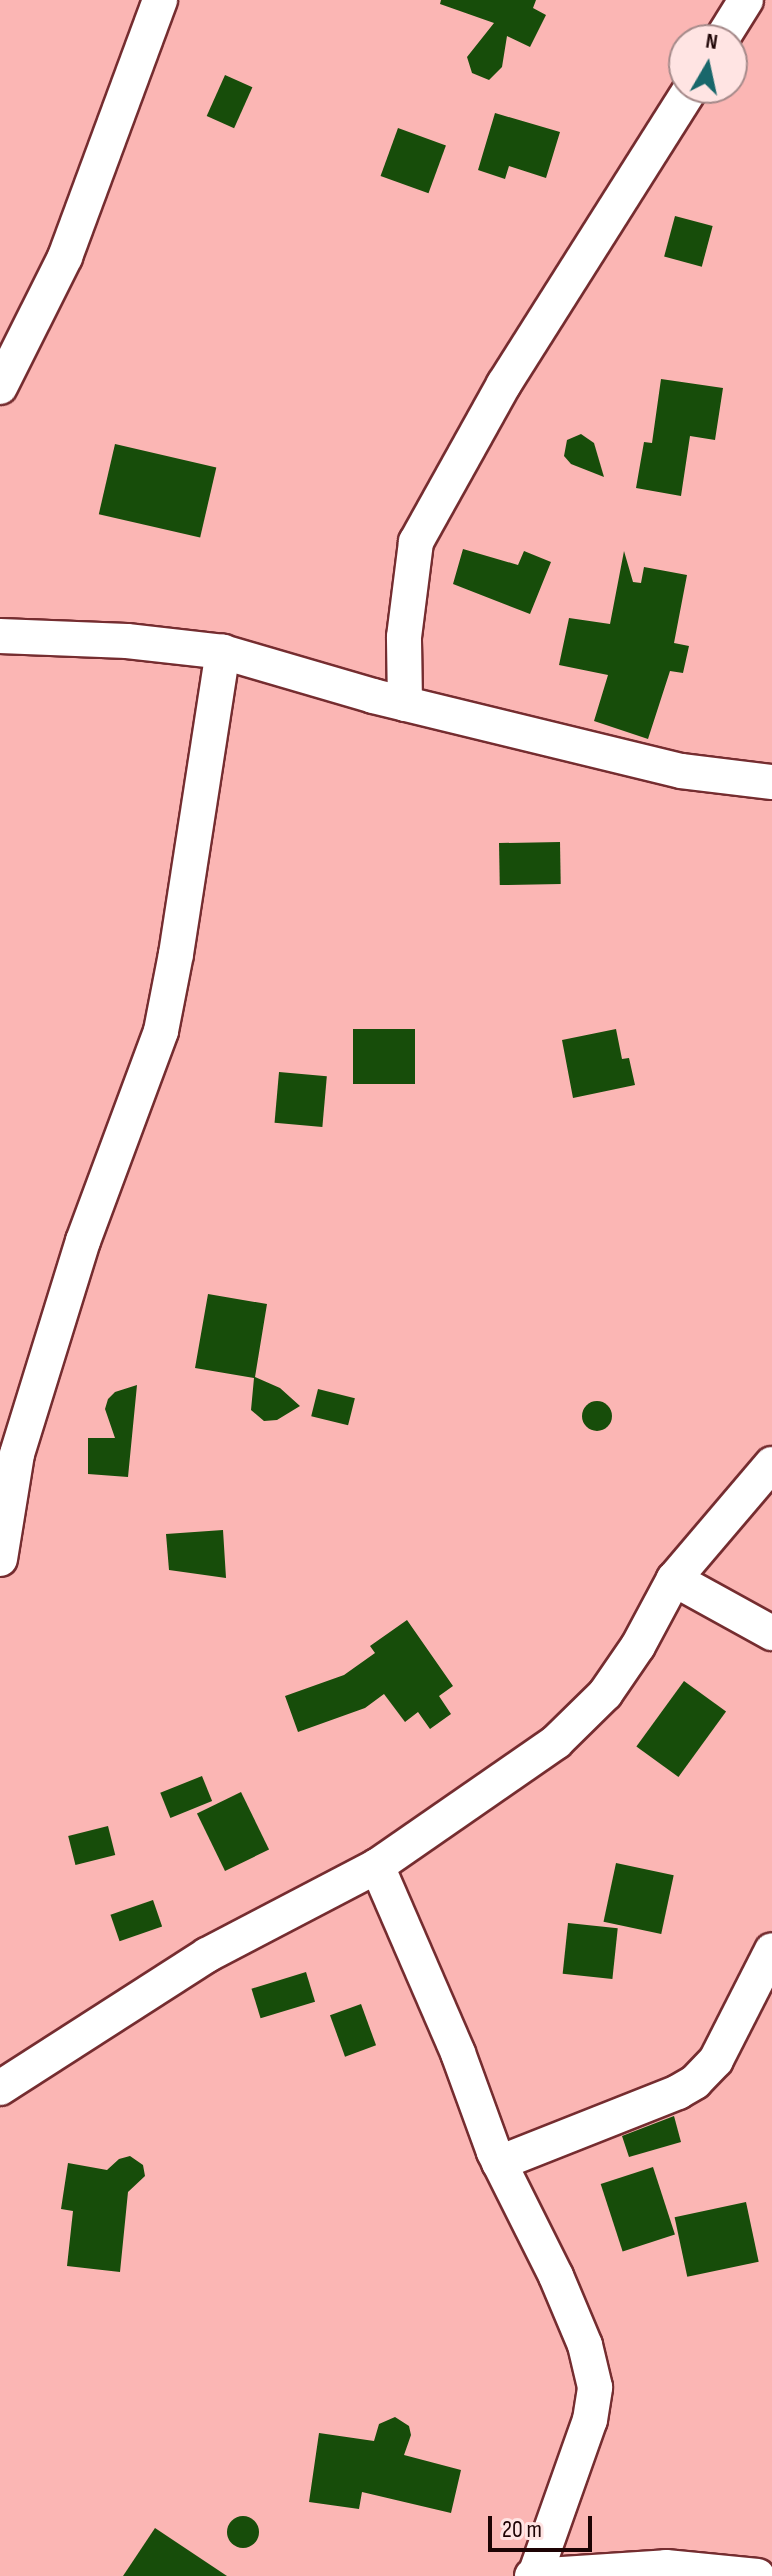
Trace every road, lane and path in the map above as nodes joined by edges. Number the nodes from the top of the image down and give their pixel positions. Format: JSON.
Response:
{"nodes":[{"id":1,"x":160,"y":0,"type":"edge"},
{"id":2,"x":746,"y":0,"type":"edge"},
{"id":3,"x":731,"y":24,"type":"edge"},
{"id":4,"x":681,"y":104,"type":"edge"},
{"id":5,"x":0,"y":387,"type":"edge"},
{"id":6,"x":0,"y":636,"type":"edge"},
{"id":7,"x":223,"y":652,"type":"junction"},
{"id":8,"x":405,"y":704,"type":"junction"},
{"id":9,"x":772,"y":782,"type":"edge"},
{"id":10,"x":772,"y":1464,"type":"edge"},
{"id":11,"x":0,"y":1559,"type":"edge"},
{"id":12,"x":674,"y":1579,"type":"junction"},
{"id":13,"x":772,"y":1633,"type":"edge"},
{"id":14,"x":377,"y":1866,"type":"junction"},
{"id":15,"x":772,"y":1950,"type":"edge"},
{"id":16,"x":5,"y":2077,"type":"edge"},
{"id":17,"x":499,"y":2163,"type":"junction"},
{"id":18,"x":534,"y":2576,"type":"edge"},
{"id":19,"x":758,"y":2576,"type":"edge"}],
"edges":[{"from":1,"to":5,"type":"street"},
{"from":2,"to":3,"type":"street"},
{"from":4,"to":8,"type":"street"},
{"from":6,"to":7,"type":"street"},
{"from":7,"to":8,"type":"street"},
{"from":7,"to":11,"type":"street"},
{"from":8,"to":9,"type":"street"},
{"from":10,"to":12,"type":"street"},
{"from":12,"to":13,"type":"street"},
{"from":12,"to":14,"type":"street"},
{"from":14,"to":16,"type":"street"},
{"from":14,"to":17,"type":"street"},
{"from":15,"to":17,"type":"street"},
{"from":17,"to":18,"type":"street"},
{"from":18,"to":19,"type":"street"}]}
